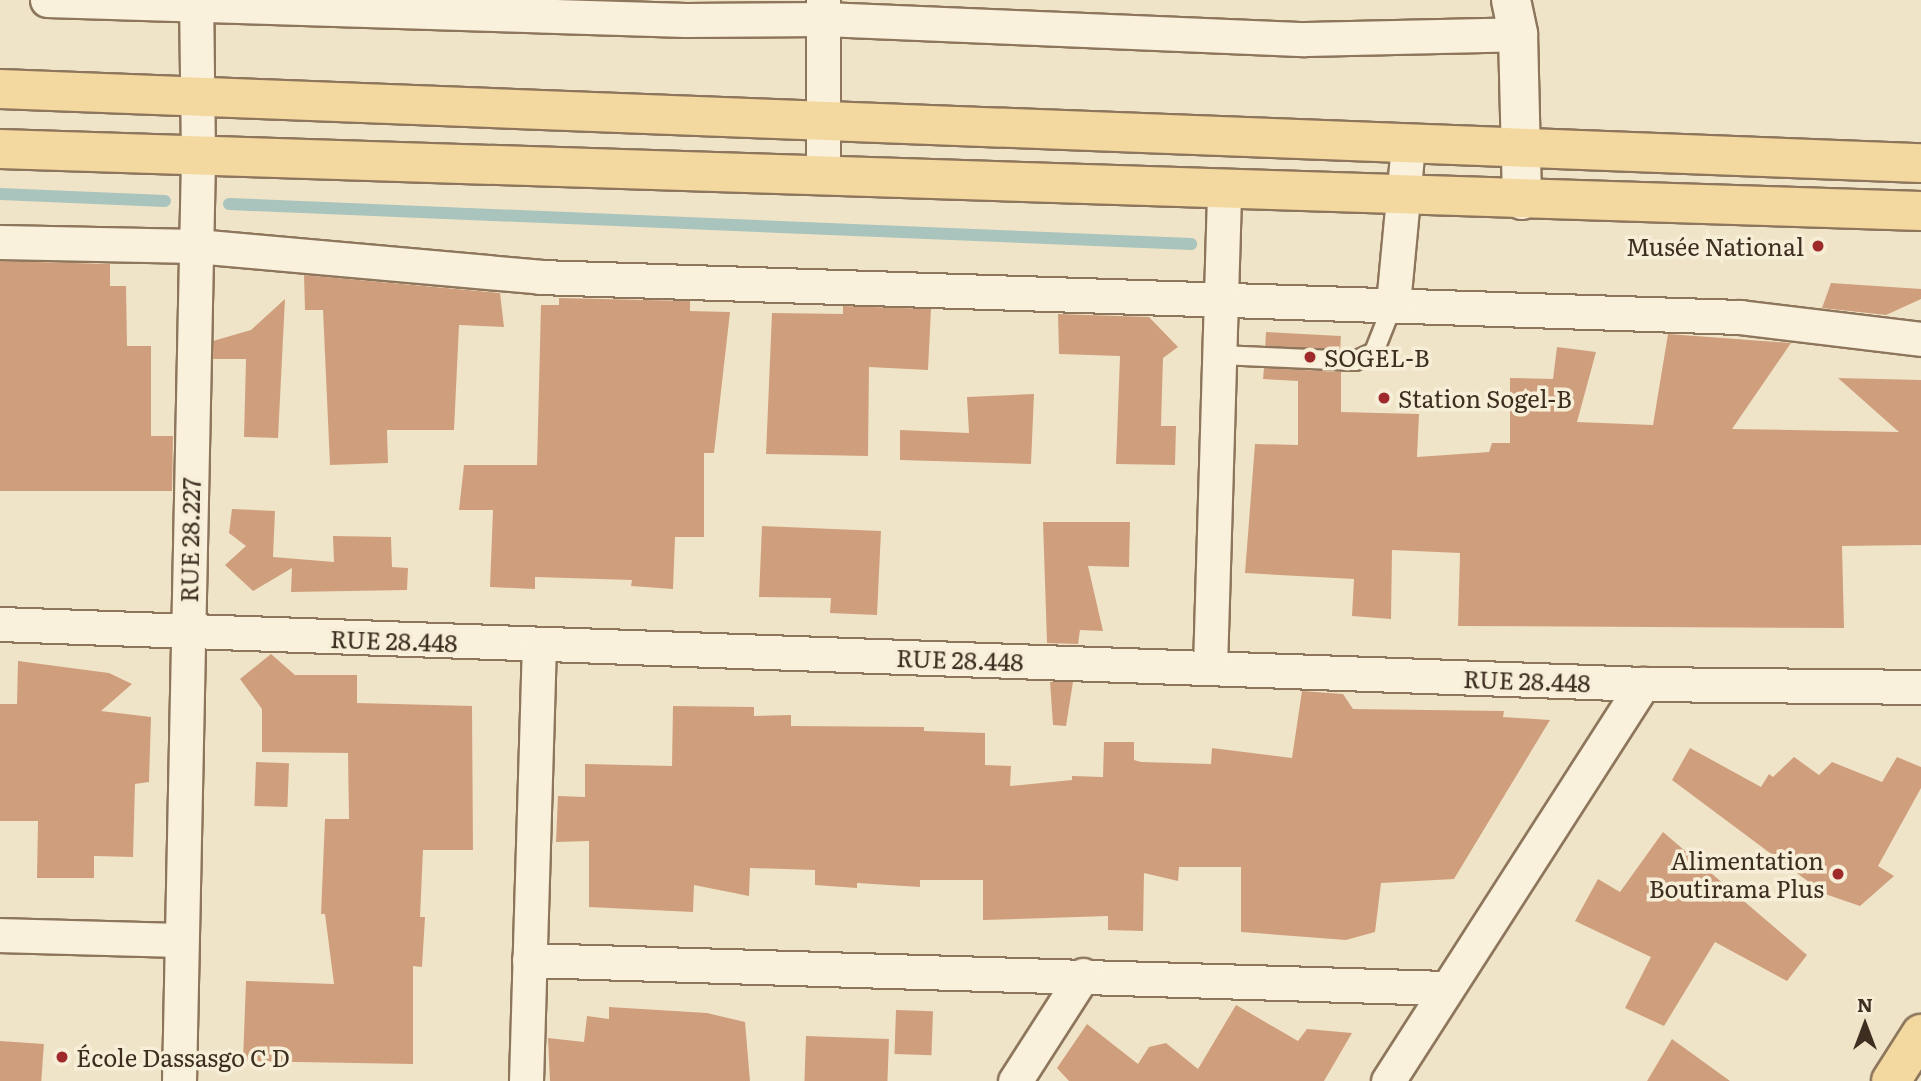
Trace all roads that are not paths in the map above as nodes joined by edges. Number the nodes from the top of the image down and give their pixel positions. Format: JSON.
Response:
{"nodes":[{"id":1,"x":47,"y":0,"type":"edge"},
{"id":2,"x":1540,"y":0,"type":"edge"},
{"id":3,"x":196,"y":2,"type":"edge"},
{"id":4,"x":823,"y":10,"type":"edge"},
{"id":5,"x":1515,"y":17,"type":"edge"},
{"id":6,"x":0,"y":89,"type":"edge"},
{"id":7,"x":197,"y":97,"type":"junction"},
{"id":8,"x":826,"y":122,"type":"junction"},
{"id":9,"x":1408,"y":144,"type":"junction"},
{"id":10,"x":0,"y":149,"type":"edge"},
{"id":11,"x":1521,"y":150,"type":"junction"},
{"id":12,"x":198,"y":157,"type":"junction"},
{"id":13,"x":1921,"y":163,"type":"edge"},
{"id":14,"x":823,"y":176,"type":"junction"},
{"id":15,"x":1224,"y":188,"type":"junction"},
{"id":16,"x":1405,"y":194,"type":"junction"},
{"id":17,"x":1522,"y":200,"type":"junction"},
{"id":18,"x":1921,"y":211,"type":"edge"},
{"id":19,"x":0,"y":242,"type":"edge"},
{"id":20,"x":196,"y":246,"type":"junction"},
{"id":21,"x":1221,"y":297,"type":"junction"},
{"id":22,"x":1393,"y":304,"type":"junction"},
{"id":23,"x":1921,"y":339,"type":"edge"},
{"id":24,"x":1220,"y":355,"type":"junction"},
{"id":25,"x":0,"y":624,"type":"edge"},
{"id":26,"x":187,"y":631,"type":"junction"},
{"id":27,"x":539,"y":645,"type":"junction"},
{"id":28,"x":1210,"y":667,"type":"junction"},
{"id":29,"x":1643,"y":684,"type":"junction"},
{"id":30,"x":1921,"y":687,"type":"edge"},
{"id":31,"x":0,"y":935,"type":"edge"},
{"id":32,"x":181,"y":940,"type":"junction"},
{"id":33,"x":528,"y":961,"type":"junction"},
{"id":34,"x":1083,"y":975,"type":"junction"},
{"id":35,"x":1445,"y":988,"type":"junction"},
{"id":36,"x":1921,"y":1034,"type":"edge"},
{"id":37,"x":179,"y":1081,"type":"edge"},
{"id":38,"x":526,"y":1081,"type":"edge"},
{"id":39,"x":1015,"y":1081,"type":"edge"},
{"id":40,"x":1388,"y":1081,"type":"edge"},
{"id":41,"x":1891,"y":1081,"type":"edge"}],
"edges":[{"from":1,"to":3,"type":"street"},
{"from":2,"to":5,"type":"street"},
{"from":3,"to":4,"type":"street"},
{"from":3,"to":7,"type":"street","name":"RUE 28.227"},
{"from":4,"to":5,"type":"street"},
{"from":4,"to":8,"type":"street"},
{"from":5,"to":11,"type":"street"},
{"from":6,"to":7,"type":"main road"},
{"from":7,"to":8,"type":"main road"},
{"from":7,"to":12,"type":"street","name":"RUE 28.227"},
{"from":8,"to":9,"type":"main road"},
{"from":8,"to":14,"type":"street"},
{"from":9,"to":11,"type":"main road"},
{"from":9,"to":16,"type":"street"},
{"from":10,"to":12,"type":"main road"},
{"from":11,"to":13,"type":"main road"},
{"from":11,"to":17,"type":"street"},
{"from":12,"to":14,"type":"main road"},
{"from":12,"to":20,"type":"street","name":"RUE 28.227"},
{"from":14,"to":15,"type":"main road"},
{"from":15,"to":16,"type":"main road"},
{"from":15,"to":21,"type":"street"},
{"from":16,"to":17,"type":"main road"},
{"from":16,"to":22,"type":"street"},
{"from":17,"to":18,"type":"main road"},
{"from":19,"to":20,"type":"street"},
{"from":20,"to":21,"type":"street"},
{"from":20,"to":26,"type":"street","name":"RUE 28.227"},
{"from":21,"to":22,"type":"street"},
{"from":21,"to":24,"type":"street"},
{"from":22,"to":23,"type":"street"},
{"from":22,"to":24,"type":"lane"},
{"from":24,"to":28,"type":"street"},
{"from":25,"to":26,"type":"street","name":"RUE 28.448"},
{"from":26,"to":27,"type":"street","name":"RUE 28.448"},
{"from":26,"to":32,"type":"street","name":"RUE 28.227"},
{"from":27,"to":28,"type":"street","name":"RUE 28.448"},
{"from":27,"to":33,"type":"street"},
{"from":28,"to":29,"type":"street","name":"RUE 28.448"},
{"from":29,"to":30,"type":"street","name":"RUE 28.448"},
{"from":29,"to":35,"type":"street"},
{"from":31,"to":32,"type":"street"},
{"from":32,"to":37,"type":"street","name":"RUE 28.227"},
{"from":33,"to":34,"type":"street"},
{"from":33,"to":38,"type":"street"},
{"from":34,"to":35,"type":"street"},
{"from":34,"to":39,"type":"street"},
{"from":35,"to":40,"type":"street"},
{"from":36,"to":41,"type":"main road"}]}
